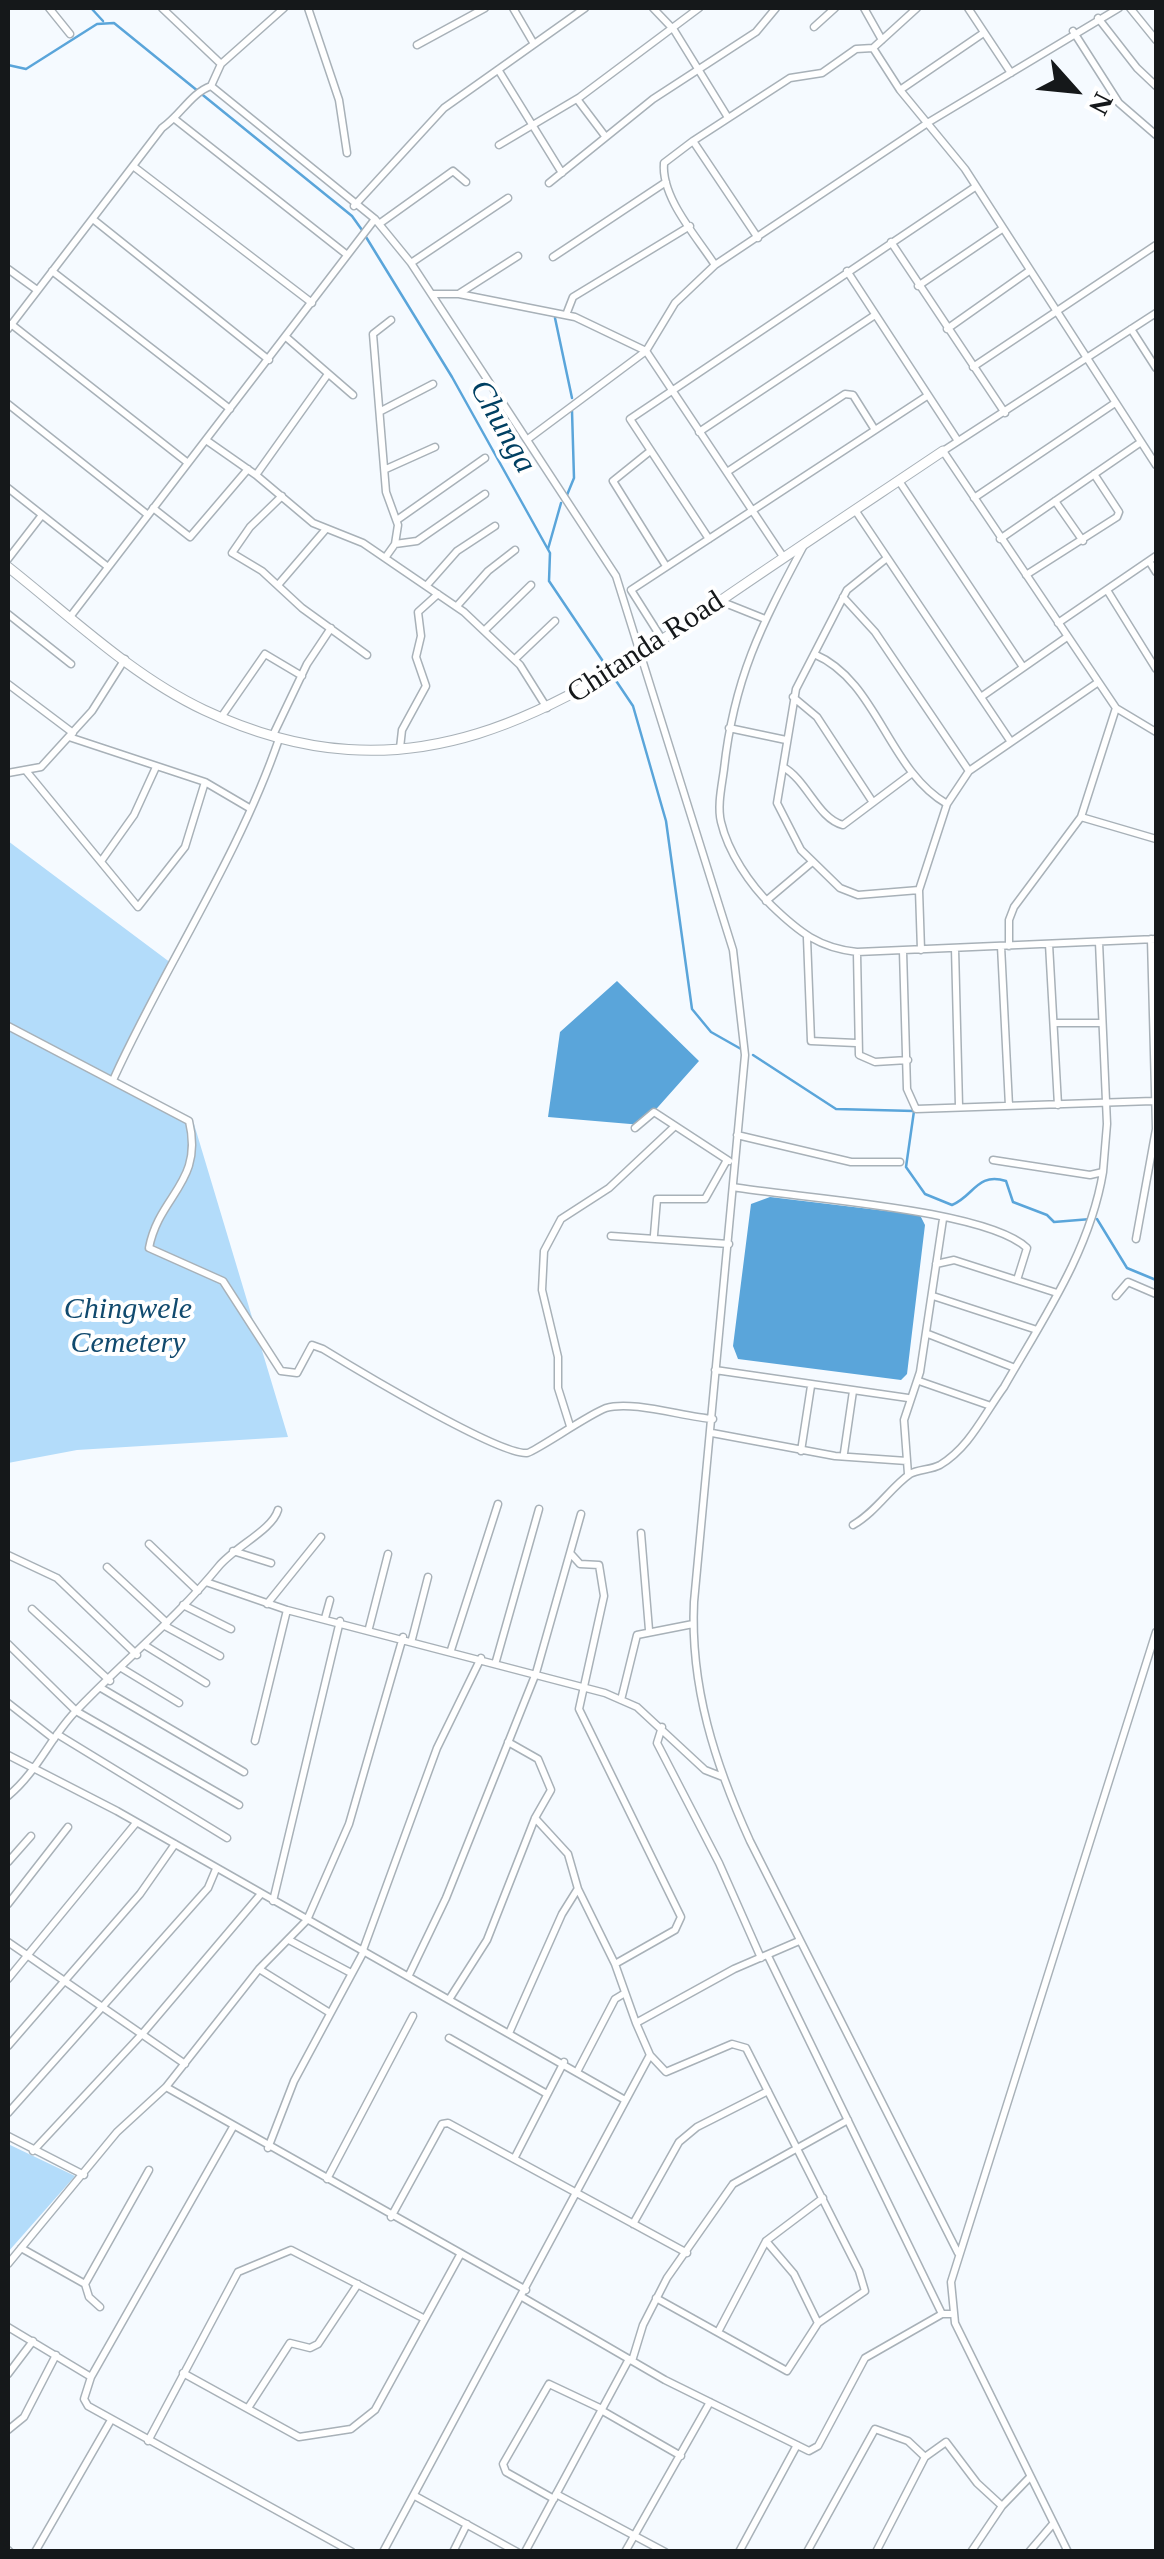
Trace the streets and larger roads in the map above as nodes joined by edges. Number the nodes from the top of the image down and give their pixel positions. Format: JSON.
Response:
{"nodes":[{"id":1,"x":49,"y":8,"type":"edge"},
{"id":2,"x":284,"y":8,"type":"edge"},
{"id":3,"x":308,"y":8,"type":"edge"},
{"id":4,"x":485,"y":8,"type":"edge"},
{"id":5,"x":513,"y":8,"type":"edge"},
{"id":6,"x":585,"y":8,"type":"edge"},
{"id":7,"x":653,"y":8,"type":"edge"},
{"id":8,"x":699,"y":8,"type":"edge"},
{"id":9,"x":776,"y":8,"type":"edge"},
{"id":10,"x":834,"y":8,"type":"edge"},
{"id":11,"x":864,"y":8,"type":"edge"},
{"id":12,"x":916,"y":8,"type":"edge"},
{"id":13,"x":968,"y":8,"type":"edge"},
{"id":14,"x":1088,"y":8,"type":"edge"},
{"id":15,"x":1119,"y":8,"type":"edge"},
{"id":16,"x":1130,"y":8,"type":"edge"},
{"id":17,"x":168,"y":9,"type":"edge"},
{"id":18,"x":1097,"y":18,"type":"junction"},
{"id":19,"x":814,"y":26,"type":"dead end"},
{"id":20,"x":674,"y":30,"type":"junction"},
{"id":21,"x":1074,"y":31,"type":"junction"},
{"id":22,"x":70,"y":34,"type":"dead end"},
{"id":23,"x":982,"y":34,"type":"junction"},
{"id":24,"x":882,"y":40,"type":"junction"},
{"id":25,"x":1156,"y":40,"type":"edge"},
{"id":26,"x":534,"y":44,"type":"junction"},
{"id":27,"x":417,"y":45,"type":"dead end"},
{"id":28,"x":873,"y":48,"type":"junction"},
{"id":29,"x":220,"y":64,"type":"junction"},
{"id":30,"x":499,"y":71,"type":"junction"},
{"id":31,"x":698,"y":71,"type":"junction"},
{"id":32,"x":1011,"y":73,"type":"junction"},
{"id":33,"x":211,"y":86,"type":"junction"},
{"id":34,"x":1156,"y":86,"type":"edge"},
{"id":35,"x":900,"y":90,"type":"junction"},
{"id":36,"x":577,"y":99,"type":"junction"},
{"id":37,"x":727,"y":116,"type":"junction"},
{"id":38,"x":176,"y":120,"type":"junction"},
{"id":39,"x":930,"y":122,"type":"junction"},
{"id":40,"x":532,"y":126,"type":"junction"},
{"id":41,"x":1156,"y":135,"type":"edge"},
{"id":42,"x":605,"y":136,"type":"junction"},
{"id":43,"x":694,"y":141,"type":"junction"},
{"id":44,"x":498,"y":146,"type":"dead end"},
{"id":45,"x":347,"y":153,"type":"dead end"},
{"id":46,"x":133,"y":166,"type":"junction"},
{"id":47,"x":562,"y":173,"type":"junction"},
{"id":48,"x":466,"y":182,"type":"dead end"},
{"id":49,"x":666,"y":182,"type":"junction"},
{"id":50,"x":550,"y":183,"type":"dead end"},
{"id":51,"x":975,"y":187,"type":"junction"},
{"id":52,"x":508,"y":198,"type":"dead end"},
{"id":53,"x":354,"y":206,"type":"junction"},
{"id":54,"x":94,"y":220,"type":"junction"},
{"id":55,"x":377,"y":222,"type":"junction"},
{"id":56,"x":690,"y":226,"type":"junction"},
{"id":57,"x":1002,"y":229,"type":"junction"},
{"id":58,"x":758,"y":238,"type":"junction"},
{"id":59,"x":890,"y":242,"type":"junction"},
{"id":60,"x":1156,"y":244,"type":"edge"},
{"id":61,"x":346,"y":254,"type":"junction"},
{"id":62,"x":518,"y":256,"type":"dead end"},
{"id":63,"x":553,"y":257,"type":"dead end"},
{"id":64,"x":411,"y":263,"type":"junction"},
{"id":65,"x":715,"y":265,"type":"junction"},
{"id":66,"x":8,"y":269,"type":"edge"},
{"id":67,"x":52,"y":271,"type":"junction"},
{"id":68,"x":846,"y":271,"type":"junction"},
{"id":69,"x":1029,"y":271,"type":"junction"},
{"id":70,"x":918,"y":286,"type":"junction"},
{"id":71,"x":37,"y":290,"type":"junction"},
{"id":72,"x":432,"y":294,"type":"junction"},
{"id":73,"x":458,"y":294,"type":"junction"},
{"id":74,"x":312,"y":304,"type":"junction"},
{"id":75,"x":1056,"y":312,"type":"junction"},
{"id":76,"x":1156,"y":312,"type":"edge"},
{"id":77,"x":566,"y":315,"type":"junction"},
{"id":78,"x":875,"y":315,"type":"junction"},
{"id":79,"x":391,"y":320,"type":"dead end"},
{"id":80,"x":9,"y":326,"type":"edge"},
{"id":81,"x":947,"y":329,"type":"junction"},
{"id":82,"x":1131,"y":329,"type":"junction"},
{"id":83,"x":286,"y":337,"type":"junction"},
{"id":84,"x":646,"y":351,"type":"junction"},
{"id":85,"x":1087,"y":358,"type":"junction"},
{"id":86,"x":269,"y":360,"type":"junction"},
{"id":87,"x":973,"y":367,"type":"junction"},
{"id":88,"x":1156,"y":368,"type":"edge"},
{"id":89,"x":328,"y":374,"type":"junction"},
{"id":90,"x":433,"y":384,"type":"dead end"},
{"id":91,"x":673,"y":388,"type":"junction"},
{"id":92,"x":353,"y":395,"type":"dead end"},
{"id":93,"x":927,"y":396,"type":"junction"},
{"id":94,"x":8,"y":404,"type":"edge"},
{"id":95,"x":1116,"y":404,"type":"junction"},
{"id":96,"x":230,"y":409,"type":"junction"},
{"id":97,"x":381,"y":411,"type":"junction"},
{"id":98,"x":1005,"y":412,"type":"junction"},
{"id":99,"x":875,"y":430,"type":"junction"},
{"id":100,"x":700,"y":432,"type":"junction"},
{"id":101,"x":528,"y":439,"type":"junction"},
{"id":102,"x":206,"y":440,"type":"junction"},
{"id":103,"x":958,"y":441,"type":"junction"},
{"id":104,"x":1141,"y":442,"type":"junction"},
{"id":105,"x":435,"y":447,"type":"dead end"},
{"id":106,"x":944,"y":450,"type":"junction"},
{"id":107,"x":650,"y":452,"type":"junction"},
{"id":108,"x":484,"y":458,"type":"dead end"},
{"id":109,"x":188,"y":463,"type":"junction"},
{"id":110,"x":1156,"y":465,"type":"edge"},
{"id":111,"x":386,"y":469,"type":"junction"},
{"id":112,"x":248,"y":470,"type":"junction"},
{"id":113,"x":727,"y":472,"type":"junction"},
{"id":114,"x":1094,"y":474,"type":"junction"},
{"id":115,"x":256,"y":475,"type":"junction"},
{"id":116,"x":899,"y":480,"type":"junction"},
{"id":117,"x":8,"y":488,"type":"edge"},
{"id":118,"x":485,"y":494,"type":"dead end"},
{"id":119,"x":282,"y":496,"type":"junction"},
{"id":120,"x":974,"y":498,"type":"junction"},
{"id":121,"x":1055,"y":501,"type":"junction"},
{"id":122,"x":855,"y":510,"type":"junction"},
{"id":123,"x":151,"y":512,"type":"junction"},
{"id":124,"x":752,"y":512,"type":"junction"},
{"id":125,"x":42,"y":515,"type":"junction"},
{"id":126,"x":397,"y":520,"type":"junction"},
{"id":127,"x":495,"y":526,"type":"dead end"},
{"id":128,"x":326,"y":530,"type":"junction"},
{"id":129,"x":709,"y":539,"type":"junction"},
{"id":130,"x":1000,"y":539,"type":"junction"},
{"id":131,"x":1083,"y":542,"type":"junction"},
{"id":132,"x":395,"y":544,"type":"junction"},
{"id":133,"x":804,"y":546,"type":"junction"},
{"id":134,"x":515,"y":550,"type":"dead end"},
{"id":135,"x":386,"y":558,"type":"junction"},
{"id":136,"x":784,"y":558,"type":"junction"},
{"id":137,"x":888,"y":558,"type":"junction"},
{"id":138,"x":1153,"y":558,"type":"edge"},
{"id":139,"x":8,"y":559,"type":"edge"},
{"id":140,"x":108,"y":566,"type":"junction"},
{"id":141,"x":666,"y":566,"type":"junction"},
{"id":142,"x":8,"y":567,"type":"edge"},
{"id":143,"x":1156,"y":572,"type":"edge"},
{"id":144,"x":1025,"y":575,"type":"junction"},
{"id":145,"x":531,"y":584,"type":"dead end"},
{"id":146,"x":278,"y":585,"type":"junction"},
{"id":147,"x":427,"y":585,"type":"junction"},
{"id":148,"x":1107,"y":590,"type":"junction"},
{"id":149,"x":438,"y":593,"type":"junction"},
{"id":150,"x":843,"y":598,"type":"junction"},
{"id":151,"x":720,"y":601,"type":"junction"},
{"id":152,"x":457,"y":606,"type":"junction"},
{"id":153,"x":8,"y":614,"type":"edge"},
{"id":154,"x":70,"y":617,"type":"junction"},
{"id":155,"x":765,"y":619,"type":"junction"},
{"id":156,"x":555,"y":621,"type":"dead end"},
{"id":157,"x":1058,"y":623,"type":"junction"},
{"id":158,"x":330,"y":628,"type":"junction"},
{"id":159,"x":485,"y":630,"type":"junction"},
{"id":160,"x":1067,"y":638,"type":"junction"},
{"id":161,"x":662,"y":640,"type":"junction"},
{"id":162,"x":642,"y":654,"type":"junction"},
{"id":163,"x":814,"y":654,"type":"junction"},
{"id":164,"x":367,"y":655,"type":"dead end"},
{"id":165,"x":126,"y":658,"type":"junction"},
{"id":166,"x":514,"y":658,"type":"junction"},
{"id":167,"x":71,"y":664,"type":"dead end"},
{"id":168,"x":1023,"y":667,"type":"junction"},
{"id":169,"x":1156,"y":668,"type":"edge"},
{"id":170,"x":302,"y":676,"type":"junction"},
{"id":171,"x":1097,"y":683,"type":"junction"},
{"id":172,"x":8,"y":684,"type":"edge"},
{"id":173,"x":793,"y":697,"type":"junction"},
{"id":174,"x":980,"y":698,"type":"junction"},
{"id":175,"x":1116,"y":708,"type":"junction"},
{"id":176,"x":547,"y":710,"type":"junction"},
{"id":177,"x":221,"y":717,"type":"junction"},
{"id":178,"x":729,"y":728,"type":"junction"},
{"id":179,"x":1156,"y":732,"type":"edge"},
{"id":180,"x":71,"y":735,"type":"junction"},
{"id":181,"x":277,"y":736,"type":"junction"},
{"id":182,"x":787,"y":740,"type":"junction"},
{"id":183,"x":1011,"y":742,"type":"junction"},
{"id":184,"x":400,"y":749,"type":"junction"},
{"id":185,"x":8,"y":763,"type":"edge"},
{"id":186,"x":156,"y":767,"type":"junction"},
{"id":187,"x":783,"y":767,"type":"junction"},
{"id":188,"x":12,"y":771,"type":"edge"},
{"id":189,"x":969,"y":771,"type":"junction"},
{"id":190,"x":26,"y":772,"type":"junction"},
{"id":191,"x":911,"y":774,"type":"junction"},
{"id":192,"x":205,"y":782,"type":"junction"},
{"id":193,"x":872,"y":801,"type":"junction"},
{"id":194,"x":947,"y":804,"type":"junction"},
{"id":195,"x":251,"y":809,"type":"junction"},
{"id":196,"x":1081,"y":817,"type":"junction"},
{"id":197,"x":1156,"y":839,"type":"edge"},
{"id":198,"x":102,"y":860,"type":"junction"},
{"id":199,"x":812,"y":864,"type":"junction"},
{"id":200,"x":919,"y":890,"type":"junction"},
{"id":201,"x":766,"y":901,"type":"junction"},
{"id":202,"x":806,"y":938,"type":"junction"},
{"id":203,"x":1154,"y":939,"type":"edge"},
{"id":204,"x":1099,"y":942,"type":"junction"},
{"id":205,"x":1049,"y":944,"type":"junction"},
{"id":206,"x":1005,"y":946,"type":"junction"},
{"id":207,"x":955,"y":948,"type":"junction"},
{"id":208,"x":921,"y":950,"type":"junction"},
{"id":209,"x":904,"y":951,"type":"junction"},
{"id":210,"x":857,"y":952,"type":"junction"},
{"id":211,"x":1054,"y":1023,"type":"junction"},
{"id":212,"x":1102,"y":1023,"type":"junction"},
{"id":213,"x":8,"y":1026,"type":"edge"},
{"id":214,"x":856,"y":1043,"type":"junction"},
{"id":215,"x":908,"y":1060,"type":"junction"},
{"id":216,"x":114,"y":1078,"type":"junction"},
{"id":217,"x":1154,"y":1101,"type":"junction"},
{"id":218,"x":1104,"y":1103,"type":"junction"},
{"id":219,"x":1058,"y":1104,"type":"junction"},
{"id":220,"x":1009,"y":1106,"type":"junction"},
{"id":221,"x":959,"y":1107,"type":"junction"},
{"id":222,"x":674,"y":1127,"type":"junction"},
{"id":223,"x":635,"y":1128,"type":"dead end"},
{"id":224,"x":737,"y":1135,"type":"junction"},
{"id":225,"x":993,"y":1160,"type":"dead end"},
{"id":226,"x":731,"y":1162,"type":"junction"},
{"id":227,"x":900,"y":1162,"type":"dead end"},
{"id":228,"x":1103,"y":1172,"type":"junction"},
{"id":229,"x":733,"y":1187,"type":"junction"},
{"id":230,"x":943,"y":1219,"type":"junction"},
{"id":231,"x":611,"y":1236,"type":"dead end"},
{"id":232,"x":654,"y":1236,"type":"junction"},
{"id":233,"x":1136,"y":1239,"type":"dead end"},
{"id":234,"x":729,"y":1244,"type":"junction"},
{"id":235,"x":936,"y":1264,"type":"junction"},
{"id":236,"x":1017,"y":1280,"type":"junction"},
{"id":237,"x":1057,"y":1293,"type":"junction"},
{"id":238,"x":1156,"y":1294,"type":"edge"},
{"id":239,"x":933,"y":1296,"type":"junction"},
{"id":240,"x":1116,"y":1296,"type":"dead end"},
{"id":241,"x":1037,"y":1330,"type":"junction"},
{"id":242,"x":927,"y":1334,"type":"junction"},
{"id":243,"x":1015,"y":1368,"type":"junction"},
{"id":244,"x":715,"y":1370,"type":"junction"},
{"id":245,"x":919,"y":1381,"type":"junction"},
{"id":246,"x":811,"y":1386,"type":"junction"},
{"id":247,"x":853,"y":1392,"type":"junction"},
{"id":248,"x":910,"y":1397,"type":"junction"},
{"id":249,"x":988,"y":1405,"type":"junction"},
{"id":250,"x":713,"y":1419,"type":"junction"},
{"id":251,"x":570,"y":1426,"type":"junction"},
{"id":252,"x":712,"y":1433,"type":"junction"},
{"id":253,"x":801,"y":1451,"type":"junction"},
{"id":254,"x":844,"y":1453,"type":"junction"},
{"id":255,"x":907,"y":1461,"type":"junction"},
{"id":256,"x":908,"y":1474,"type":"junction"},
{"id":257,"x":498,"y":1504,"type":"dead end"},
{"id":258,"x":539,"y":1509,"type":"dead end"},
{"id":259,"x":278,"y":1510,"type":"dead end"},
{"id":260,"x":581,"y":1514,"type":"dead end"},
{"id":261,"x":853,"y":1525,"type":"dead end"},
{"id":262,"x":641,"y":1533,"type":"dead end"},
{"id":263,"x":321,"y":1537,"type":"dead end"},
{"id":264,"x":149,"y":1544,"type":"dead end"},
{"id":265,"x":232,"y":1551,"type":"junction"},
{"id":266,"x":388,"y":1554,"type":"dead end"},
{"id":267,"x":570,"y":1554,"type":"junction"},
{"id":268,"x":8,"y":1555,"type":"edge"},
{"id":269,"x":270,"y":1563,"type":"dead end"},
{"id":270,"x":107,"y":1567,"type":"dead end"},
{"id":271,"x":428,"y":1577,"type":"dead end"},
{"id":272,"x":206,"y":1582,"type":"junction"},
{"id":273,"x":198,"y":1591,"type":"junction"},
{"id":274,"x":330,"y":1600,"type":"dead end"},
{"id":275,"x":268,"y":1604,"type":"junction"},
{"id":276,"x":184,"y":1606,"type":"junction"},
{"id":277,"x":32,"y":1609,"type":"dead end"},
{"id":278,"x":287,"y":1610,"type":"junction"},
{"id":279,"x":325,"y":1618,"type":"junction"},
{"id":280,"x":340,"y":1621,"type":"junction"},
{"id":281,"x":166,"y":1624,"type":"junction"},
{"id":282,"x":693,"y":1624,"type":"junction"},
{"id":283,"x":369,"y":1628,"type":"junction"},
{"id":284,"x":231,"y":1629,"type":"dead end"},
{"id":285,"x":649,"y":1630,"type":"junction"},
{"id":286,"x":1156,"y":1632,"type":"edge"},
{"id":287,"x":407,"y":1638,"type":"junction"},
{"id":288,"x":8,"y":1644,"type":"edge"},
{"id":289,"x":146,"y":1646,"type":"junction"},
{"id":290,"x":452,"y":1650,"type":"junction"},
{"id":291,"x":137,"y":1655,"type":"junction"},
{"id":292,"x":220,"y":1656,"type":"dead end"},
{"id":293,"x":482,"y":1658,"type":"junction"},
{"id":294,"x":496,"y":1661,"type":"junction"},
{"id":295,"x":123,"y":1669,"type":"junction"},
{"id":296,"x":536,"y":1673,"type":"junction"},
{"id":297,"x":110,"y":1681,"type":"junction"},
{"id":298,"x":206,"y":1683,"type":"dead end"},
{"id":299,"x":582,"y":1684,"type":"junction"},
{"id":300,"x":101,"y":1688,"type":"junction"},
{"id":301,"x":620,"y":1700,"type":"junction"},
{"id":302,"x":8,"y":1703,"type":"edge"},
{"id":303,"x":179,"y":1703,"type":"dead end"},
{"id":304,"x":76,"y":1710,"type":"junction"},
{"id":305,"x":662,"y":1727,"type":"junction"},
{"id":306,"x":55,"y":1736,"type":"junction"},
{"id":307,"x":255,"y":1741,"type":"dead end"},
{"id":308,"x":508,"y":1742,"type":"junction"},
{"id":309,"x":8,"y":1754,"type":"edge"},
{"id":310,"x":36,"y":1770,"type":"junction"},
{"id":311,"x":244,"y":1772,"type":"dead end"},
{"id":312,"x":723,"y":1777,"type":"junction"},
{"id":313,"x":8,"y":1796,"type":"edge"},
{"id":314,"x":240,"y":1805,"type":"dead end"},
{"id":315,"x":535,"y":1818,"type":"junction"},
{"id":316,"x":136,"y":1823,"type":"junction"},
{"id":317,"x":68,"y":1827,"type":"dead end"},
{"id":318,"x":31,"y":1836,"type":"dead end"},
{"id":319,"x":227,"y":1838,"type":"dead end"},
{"id":320,"x":175,"y":1844,"type":"junction"},
{"id":321,"x":8,"y":1862,"type":"edge"},
{"id":322,"x":216,"y":1869,"type":"junction"},
{"id":323,"x":578,"y":1889,"type":"junction"},
{"id":324,"x":260,"y":1895,"type":"junction"},
{"id":325,"x":273,"y":1900,"type":"junction"},
{"id":326,"x":8,"y":1904,"type":"edge"},
{"id":327,"x":307,"y":1920,"type":"junction"},
{"id":328,"x":289,"y":1940,"type":"junction"},
{"id":329,"x":8,"y":1942,"type":"edge"},
{"id":330,"x":799,"y":1942,"type":"junction"},
{"id":331,"x":363,"y":1950,"type":"junction"},
{"id":332,"x":29,"y":1953,"type":"junction"},
{"id":333,"x":764,"y":1957,"type":"junction"},
{"id":334,"x":615,"y":1964,"type":"junction"},
{"id":335,"x":259,"y":1970,"type":"junction"},
{"id":336,"x":351,"y":1973,"type":"junction"},
{"id":337,"x":409,"y":1976,"type":"junction"},
{"id":338,"x":8,"y":1979,"type":"edge"},
{"id":339,"x":67,"y":1980,"type":"junction"},
{"id":340,"x":625,"y":1992,"type":"junction"},
{"id":341,"x":450,"y":1998,"type":"junction"},
{"id":342,"x":106,"y":2008,"type":"junction"},
{"id":343,"x":330,"y":2012,"type":"junction"},
{"id":344,"x":413,"y":2016,"type":"dead end"},
{"id":345,"x":636,"y":2023,"type":"junction"},
{"id":346,"x":510,"y":2031,"type":"junction"},
{"id":347,"x":143,"y":2033,"type":"junction"},
{"id":348,"x":449,"y":2038,"type":"dead end"},
{"id":349,"x":8,"y":2046,"type":"edge"},
{"id":350,"x":650,"y":2056,"type":"junction"},
{"id":351,"x":564,"y":2062,"type":"junction"},
{"id":352,"x":186,"y":2064,"type":"junction"},
{"id":353,"x":578,"y":2070,"type":"junction"},
{"id":354,"x":166,"y":2087,"type":"junction"},
{"id":355,"x":768,"y":2091,"type":"junction"},
{"id":356,"x":547,"y":2094,"type":"junction"},
{"id":357,"x":626,"y":2100,"type":"junction"},
{"id":358,"x":8,"y":2114,"type":"edge"},
{"id":359,"x":848,"y":2120,"type":"junction"},
{"id":360,"x":233,"y":2127,"type":"junction"},
{"id":361,"x":8,"y":2136,"type":"edge"},
{"id":362,"x":798,"y":2147,"type":"junction"},
{"id":363,"x":268,"y":2148,"type":"junction"},
{"id":364,"x":33,"y":2151,"type":"junction"},
{"id":365,"x":514,"y":2160,"type":"junction"},
{"id":366,"x":149,"y":2170,"type":"dead end"},
{"id":367,"x":84,"y":2175,"type":"junction"},
{"id":368,"x":327,"y":2179,"type":"junction"},
{"id":369,"x":576,"y":2193,"type":"junction"},
{"id":370,"x":823,"y":2198,"type":"junction"},
{"id":371,"x":392,"y":2216,"type":"junction"},
{"id":372,"x":633,"y":2224,"type":"junction"},
{"id":373,"x":766,"y":2241,"type":"junction"},
{"id":374,"x":22,"y":2248,"type":"junction"},
{"id":375,"x":687,"y":2253,"type":"junction"},
{"id":376,"x":958,"y":2253,"type":"junction"},
{"id":377,"x":460,"y":2255,"type":"junction"},
{"id":378,"x":8,"y":2264,"type":"edge"},
{"id":379,"x":85,"y":2284,"type":"junction"},
{"id":380,"x":358,"y":2284,"type":"junction"},
{"id":381,"x":524,"y":2294,"type":"junction"},
{"id":382,"x":656,"y":2298,"type":"junction"},
{"id":383,"x":100,"y":2307,"type":"dead end"},
{"id":384,"x":947,"y":2314,"type":"junction"},
{"id":385,"x":423,"y":2318,"type":"junction"},
{"id":386,"x":818,"y":2322,"type":"junction"},
{"id":387,"x":8,"y":2326,"type":"edge"},
{"id":388,"x":718,"y":2332,"type":"junction"},
{"id":389,"x":33,"y":2341,"type":"junction"},
{"id":390,"x":56,"y":2355,"type":"junction"},
{"id":391,"x":630,"y":2360,"type":"junction"},
{"id":392,"x":183,"y":2373,"type":"junction"},
{"id":393,"x":8,"y":2374,"type":"edge"},
{"id":394,"x":91,"y":2377,"type":"junction"},
{"id":395,"x":710,"y":2402,"type":"junction"},
{"id":396,"x":248,"y":2408,"type":"junction"},
{"id":397,"x":602,"y":2410,"type":"junction"},
{"id":398,"x":111,"y":2420,"type":"junction"},
{"id":399,"x":8,"y":2430,"type":"edge"},
{"id":400,"x":148,"y":2441,"type":"junction"},
{"id":401,"x":797,"y":2445,"type":"junction"},
{"id":402,"x":680,"y":2456,"type":"junction"},
{"id":403,"x":925,"y":2457,"type":"junction"},
{"id":404,"x":1030,"y":2476,"type":"junction"},
{"id":405,"x":415,"y":2496,"type":"junction"},
{"id":406,"x":555,"y":2497,"type":"junction"},
{"id":407,"x":1002,"y":2506,"type":"junction"},
{"id":408,"x":467,"y":2524,"type":"junction"},
{"id":409,"x":1052,"y":2525,"type":"junction"},
{"id":410,"x":635,"y":2534,"type":"junction"},
{"id":411,"x":527,"y":2548,"type":"edge"},
{"id":412,"x":35,"y":2552,"type":"edge"},
{"id":413,"x":352,"y":2552,"type":"edge"},
{"id":414,"x":383,"y":2552,"type":"edge"},
{"id":415,"x":452,"y":2552,"type":"edge"},
{"id":416,"x":517,"y":2552,"type":"edge"},
{"id":417,"x":541,"y":2552,"type":"edge"},
{"id":418,"x":625,"y":2552,"type":"edge"},
{"id":419,"x":664,"y":2552,"type":"edge"},
{"id":420,"x":740,"y":2552,"type":"edge"},
{"id":421,"x":807,"y":2552,"type":"edge"},
{"id":422,"x":876,"y":2552,"type":"edge"},
{"id":423,"x":971,"y":2552,"type":"edge"},
{"id":424,"x":1029,"y":2552,"type":"edge"},
{"id":425,"x":1068,"y":2552,"type":"edge"}],
"edges":[{"from":1,"to":22,"type":"street"},
{"from":2,"to":29,"type":"street"},
{"from":3,"to":45,"type":"street"},
{"from":4,"to":27,"type":"street"},
{"from":5,"to":26,"type":"street"},
{"from":6,"to":26,"type":"street"},
{"from":7,"to":20,"type":"street"},
{"from":8,"to":20,"type":"street"},
{"from":9,"to":31,"type":"street"},
{"from":10,"to":19,"type":"street"},
{"from":11,"to":24,"type":"street"},
{"from":12,"to":24,"type":"street"},
{"from":13,"to":23,"type":"street"},
{"from":14,"to":18,"type":"street"},
{"from":15,"to":18,"type":"street"},
{"from":16,"to":25,"type":"street"},
{"from":17,"to":29,"type":"street"},
{"from":18,"to":21,"type":"street"},
{"from":18,"to":34,"type":"street"},
{"from":20,"to":31,"type":"street"},
{"from":20,"to":36,"type":"street"},
{"from":21,"to":32,"type":"street"},
{"from":21,"to":41,"type":"street"},
{"from":23,"to":32,"type":"street"},
{"from":23,"to":35,"type":"street"},
{"from":24,"to":28,"type":"street"},
{"from":26,"to":30,"type":"street"},
{"from":28,"to":35,"type":"street"},
{"from":28,"to":37,"type":"street"},
{"from":29,"to":33,"type":"street"},
{"from":30,"to":40,"type":"street"},
{"from":30,"to":53,"type":"street"},
{"from":31,"to":37,"type":"street"},
{"from":31,"to":42,"type":"street"},
{"from":32,"to":39,"type":"street"},
{"from":33,"to":38,"type":"street"},
{"from":33,"to":53,"type":"street"},
{"from":35,"to":39,"type":"street"},
{"from":36,"to":40,"type":"street"},
{"from":36,"to":42,"type":"street"},
{"from":37,"to":43,"type":"street"},
{"from":38,"to":46,"type":"street"},
{"from":38,"to":61,"type":"street"},
{"from":39,"to":51,"type":"street"},
{"from":39,"to":58,"type":"street"},
{"from":40,"to":44,"type":"street"},
{"from":40,"to":47,"type":"street"},
{"from":42,"to":47,"type":"street"},
{"from":43,"to":49,"type":"street"},
{"from":43,"to":58,"type":"street"},
{"from":46,"to":54,"type":"street"},
{"from":46,"to":74,"type":"street"},
{"from":47,"to":50,"type":"street"},
{"from":48,"to":55,"type":"street"},
{"from":49,"to":56,"type":"street"},
{"from":49,"to":63,"type":"street"},
{"from":51,"to":57,"type":"street"},
{"from":51,"to":59,"type":"street"},
{"from":52,"to":64,"type":"street"},
{"from":53,"to":55,"type":"street"},
{"from":54,"to":67,"type":"street"},
{"from":54,"to":86,"type":"street"},
{"from":55,"to":61,"type":"street"},
{"from":55,"to":64,"type":"street"},
{"from":56,"to":65,"type":"street"},
{"from":56,"to":77,"type":"street"},
{"from":57,"to":69,"type":"street"},
{"from":57,"to":70,"type":"street"},
{"from":58,"to":65,"type":"street"},
{"from":59,"to":68,"type":"street"},
{"from":59,"to":70,"type":"street"},
{"from":60,"to":75,"type":"street"},
{"from":61,"to":74,"type":"street"},
{"from":62,"to":73,"type":"street"},
{"from":64,"to":72,"type":"street"},
{"from":65,"to":84,"type":"street"},
{"from":66,"to":71,"type":"street"},
{"from":67,"to":71,"type":"street"},
{"from":67,"to":96,"type":"street"},
{"from":68,"to":78,"type":"street"},
{"from":68,"to":91,"type":"street"},
{"from":69,"to":75,"type":"street"},
{"from":69,"to":81,"type":"street"},
{"from":70,"to":81,"type":"street"},
{"from":71,"to":80,"type":"street"},
{"from":72,"to":73,"type":"street"},
{"from":72,"to":101,"type":"street"},
{"from":73,"to":77,"type":"street"},
{"from":74,"to":83,"type":"street"},
{"from":75,"to":85,"type":"street"},
{"from":75,"to":87,"type":"street"},
{"from":76,"to":82,"type":"street"},
{"from":77,"to":84,"type":"street"},
{"from":78,"to":93,"type":"street"},
{"from":78,"to":100,"type":"street"},
{"from":79,"to":97,"type":"street"},
{"from":80,"to":109,"type":"street"},
{"from":81,"to":87,"type":"street"},
{"from":82,"to":85,"type":"street"},
{"from":82,"to":88,"type":"street"},
{"from":83,"to":86,"type":"street"},
{"from":83,"to":89,"type":"street"},
{"from":84,"to":91,"type":"street"},
{"from":84,"to":101,"type":"street"},
{"from":85,"to":95,"type":"street"},
{"from":85,"to":98,"type":"street"},
{"from":86,"to":96,"type":"street"},
{"from":87,"to":98,"type":"street"},
{"from":89,"to":92,"type":"street"},
{"from":89,"to":115,"type":"street"},
{"from":90,"to":97,"type":"street"},
{"from":91,"to":100,"type":"street"},
{"from":91,"to":107,"type":"street"},
{"from":93,"to":99,"type":"street"},
{"from":93,"to":103,"type":"street"},
{"from":94,"to":123,"type":"street"},
{"from":95,"to":104,"type":"street"},
{"from":95,"to":120,"type":"street"},
{"from":96,"to":102,"type":"street"},
{"from":97,"to":111,"type":"street"},
{"from":98,"to":103,"type":"street"},
{"from":99,"to":113,"type":"street"},
{"from":99,"to":124,"type":"street"},
{"from":100,"to":113,"type":"street"},
{"from":101,"to":162,"type":"street"},
{"from":102,"to":109,"type":"street"},
{"from":102,"to":112,"type":"street"},
{"from":103,"to":106,"type":"street"},
{"from":104,"to":110,"type":"street"},
{"from":104,"to":114,"type":"street"},
{"from":105,"to":111,"type":"street"},
{"from":106,"to":116,"type":"street","name":"Chitanda Road"},
{"from":106,"to":120,"type":"street"},
{"from":107,"to":129,"type":"street"},
{"from":107,"to":141,"type":"street"},
{"from":108,"to":126,"type":"street"},
{"from":109,"to":123,"type":"street"},
{"from":111,"to":126,"type":"street"},
{"from":112,"to":115,"type":"street"},
{"from":112,"to":123,"type":"street"},
{"from":113,"to":124,"type":"street"},
{"from":114,"to":121,"type":"street"},
{"from":114,"to":131,"type":"street"},
{"from":115,"to":119,"type":"street"},
{"from":116,"to":122,"type":"street","name":"Chitanda Road"},
{"from":116,"to":168,"type":"street"},
{"from":117,"to":125,"type":"street"},
{"from":118,"to":132,"type":"street"},
{"from":119,"to":128,"type":"street"},
{"from":119,"to":146,"type":"street"},
{"from":120,"to":130,"type":"street"},
{"from":121,"to":130,"type":"street"},
{"from":121,"to":131,"type":"street"},
{"from":122,"to":133,"type":"street","name":"Chitanda Road"},
{"from":122,"to":137,"type":"street"},
{"from":123,"to":140,"type":"street"},
{"from":124,"to":129,"type":"street"},
{"from":124,"to":136,"type":"street"},
{"from":125,"to":139,"type":"street"},
{"from":125,"to":140,"type":"street"},
{"from":126,"to":132,"type":"street"},
{"from":127,"to":147,"type":"street"},
{"from":128,"to":135,"type":"street"},
{"from":128,"to":146,"type":"street"},
{"from":129,"to":141,"type":"street"},
{"from":130,"to":144,"type":"street"},
{"from":131,"to":144,"type":"street"},
{"from":132,"to":135,"type":"street"},
{"from":133,"to":136,"type":"street","name":"Chitanda Road"},
{"from":133,"to":155,"type":"street"},
{"from":134,"to":152,"type":"street"},
{"from":135,"to":147,"type":"street"},
{"from":136,"to":151,"type":"street","name":"Chitanda Road"},
{"from":137,"to":150,"type":"street"},
{"from":137,"to":174,"type":"street"},
{"from":138,"to":143,"type":"street"},
{"from":138,"to":148,"type":"street"},
{"from":140,"to":154,"type":"street"},
{"from":141,"to":161,"type":"street"},
{"from":142,"to":154,"type":"street","name":"Chitanda Road"},
{"from":144,"to":157,"type":"street"},
{"from":145,"to":159,"type":"street"},
{"from":146,"to":158,"type":"street"},
{"from":147,"to":149,"type":"street"},
{"from":148,"to":157,"type":"street"},
{"from":148,"to":169,"type":"street"},
{"from":149,"to":152,"type":"street"},
{"from":149,"to":184,"type":"street"},
{"from":150,"to":163,"type":"street"},
{"from":150,"to":189,"type":"street"},
{"from":151,"to":155,"type":"street"},
{"from":151,"to":161,"type":"street","name":"Chitanda Road"},
{"from":152,"to":159,"type":"street"},
{"from":153,"to":167,"type":"street"},
{"from":154,"to":165,"type":"street","name":"Chitanda Road"},
{"from":155,"to":178,"type":"street"},
{"from":156,"to":166,"type":"street"},
{"from":157,"to":160,"type":"street"},
{"from":158,"to":164,"type":"street"},
{"from":158,"to":170,"type":"street"},
{"from":159,"to":166,"type":"street"},
{"from":160,"to":168,"type":"street"},
{"from":160,"to":171,"type":"street"},
{"from":161,"to":162,"type":"street","name":"Chitanda Road"},
{"from":162,"to":176,"type":"street","name":"Chitanda Road"},
{"from":162,"to":224,"type":"street"},
{"from":163,"to":173,"type":"street"},
{"from":163,"to":191,"type":"street"},
{"from":165,"to":177,"type":"street","name":"Chitanda Road"},
{"from":165,"to":180,"type":"street"},
{"from":166,"to":176,"type":"street"},
{"from":168,"to":174,"type":"street"},
{"from":170,"to":177,"type":"street"},
{"from":170,"to":181,"type":"street"},
{"from":171,"to":175,"type":"street"},
{"from":171,"to":183,"type":"street"},
{"from":172,"to":180,"type":"street"},
{"from":173,"to":182,"type":"street"},
{"from":173,"to":193,"type":"street"},
{"from":174,"to":183,"type":"street"},
{"from":175,"to":179,"type":"street"},
{"from":175,"to":196,"type":"street"},
{"from":176,"to":184,"type":"street","name":"Chitanda Road"},
{"from":177,"to":181,"type":"street","name":"Chitanda Road"},
{"from":178,"to":182,"type":"street"},
{"from":178,"to":201,"type":"street"},
{"from":180,"to":186,"type":"street"},
{"from":180,"to":190,"type":"street"},
{"from":181,"to":184,"type":"street","name":"Chitanda Road"},
{"from":181,"to":195,"type":"street"},
{"from":182,"to":187,"type":"street"},
{"from":183,"to":189,"type":"street"},
{"from":185,"to":188,"type":"street"},
{"from":186,"to":192,"type":"street"},
{"from":186,"to":198,"type":"street"},
{"from":187,"to":193,"type":"street"},
{"from":187,"to":199,"type":"street"},
{"from":188,"to":190,"type":"street"},
{"from":189,"to":194,"type":"street"},
{"from":190,"to":198,"type":"street"},
{"from":191,"to":193,"type":"street"},
{"from":191,"to":194,"type":"street"},
{"from":192,"to":195,"type":"street"},
{"from":192,"to":198,"type":"street"},
{"from":194,"to":200,"type":"street"},
{"from":195,"to":216,"type":"street"},
{"from":196,"to":197,"type":"street"},
{"from":196,"to":206,"type":"street"},
{"from":199,"to":200,"type":"street"},
{"from":199,"to":201,"type":"street"},
{"from":200,"to":208,"type":"street"},
{"from":201,"to":202,"type":"street"},
{"from":202,"to":210,"type":"street"},
{"from":202,"to":214,"type":"street"},
{"from":203,"to":204,"type":"street"},
{"from":203,"to":217,"type":"street"},
{"from":204,"to":205,"type":"street"},
{"from":204,"to":212,"type":"street"},
{"from":205,"to":206,"type":"street"},
{"from":205,"to":211,"type":"street"},
{"from":206,"to":207,"type":"street"},
{"from":206,"to":220,"type":"street"},
{"from":207,"to":208,"type":"street"},
{"from":207,"to":221,"type":"street"},
{"from":208,"to":209,"type":"street"},
{"from":209,"to":210,"type":"street"},
{"from":209,"to":215,"type":"street"},
{"from":210,"to":214,"type":"street"},
{"from":211,"to":212,"type":"street"},
{"from":211,"to":219,"type":"street"},
{"from":212,"to":218,"type":"street"},
{"from":213,"to":216,"type":"street"},
{"from":214,"to":215,"type":"street"},
{"from":215,"to":221,"type":"street"},
{"from":216,"to":251,"type":"street"},
{"from":217,"to":218,"type":"street"},
{"from":217,"to":233,"type":"street"},
{"from":218,"to":219,"type":"street"},
{"from":218,"to":228,"type":"street"},
{"from":219,"to":220,"type":"street"},
{"from":220,"to":221,"type":"street"},
{"from":222,"to":223,"type":"street"},
{"from":222,"to":226,"type":"street"},
{"from":222,"to":251,"type":"street"},
{"from":224,"to":226,"type":"street"},
{"from":224,"to":227,"type":"street"},
{"from":225,"to":228,"type":"street"},
{"from":226,"to":229,"type":"street"},
{"from":226,"to":232,"type":"street"},
{"from":228,"to":237,"type":"street"},
{"from":229,"to":230,"type":"street"},
{"from":229,"to":234,"type":"street"},
{"from":230,"to":235,"type":"street"},
{"from":230,"to":236,"type":"street"},
{"from":231,"to":232,"type":"street"},
{"from":232,"to":234,"type":"street"},
{"from":234,"to":244,"type":"street"},
{"from":235,"to":236,"type":"street"},
{"from":235,"to":239,"type":"street"},
{"from":236,"to":237,"type":"street"},
{"from":237,"to":241,"type":"street"},
{"from":238,"to":240,"type":"street"},
{"from":239,"to":241,"type":"street"},
{"from":239,"to":242,"type":"street"},
{"from":241,"to":243,"type":"street"},
{"from":242,"to":243,"type":"street"},
{"from":242,"to":245,"type":"street"},
{"from":243,"to":249,"type":"street"},
{"from":244,"to":246,"type":"street"},
{"from":244,"to":250,"type":"street"},
{"from":245,"to":248,"type":"street"},
{"from":245,"to":249,"type":"street"},
{"from":246,"to":247,"type":"street"},
{"from":246,"to":253,"type":"street"},
{"from":247,"to":248,"type":"street"},
{"from":247,"to":254,"type":"street"},
{"from":248,"to":255,"type":"street"},
{"from":249,"to":256,"type":"street"},
{"from":250,"to":251,"type":"street"},
{"from":250,"to":252,"type":"street"},
{"from":252,"to":253,"type":"street"},
{"from":252,"to":282,"type":"street"},
{"from":253,"to":254,"type":"street"},
{"from":254,"to":255,"type":"street"},
{"from":255,"to":256,"type":"street"},
{"from":256,"to":261,"type":"street"},
{"from":257,"to":290,"type":"street"},
{"from":258,"to":294,"type":"street"},
{"from":259,"to":265,"type":"street"},
{"from":260,"to":267,"type":"street"},
{"from":262,"to":285,"type":"street"},
{"from":263,"to":275,"type":"street"},
{"from":264,"to":273,"type":"street"},
{"from":265,"to":269,"type":"street"},
{"from":265,"to":272,"type":"street"},
{"from":266,"to":283,"type":"street"},
{"from":267,"to":296,"type":"street"},
{"from":267,"to":299,"type":"street"},
{"from":268,"to":291,"type":"street"},
{"from":270,"to":281,"type":"street"},
{"from":271,"to":287,"type":"street"},
{"from":272,"to":273,"type":"street"},
{"from":272,"to":275,"type":"street"},
{"from":273,"to":276,"type":"street"},
{"from":274,"to":279,"type":"street"},
{"from":275,"to":278,"type":"street"},
{"from":276,"to":281,"type":"street"},
{"from":276,"to":284,"type":"street"},
{"from":277,"to":297,"type":"street"},
{"from":278,"to":279,"type":"street"},
{"from":278,"to":307,"type":"street"},
{"from":279,"to":280,"type":"street"},
{"from":280,"to":283,"type":"street"},
{"from":280,"to":325,"type":"street"},
{"from":281,"to":289,"type":"street"},
{"from":281,"to":292,"type":"street"},
{"from":282,"to":285,"type":"street"},
{"from":282,"to":312,"type":"street"},
{"from":283,"to":287,"type":"street"},
{"from":285,"to":301,"type":"street"},
{"from":286,"to":376,"type":"street"},
{"from":287,"to":290,"type":"street"},
{"from":287,"to":327,"type":"street"},
{"from":288,"to":304,"type":"street"},
{"from":289,"to":291,"type":"street"},
{"from":289,"to":298,"type":"street"},
{"from":290,"to":293,"type":"street"},
{"from":291,"to":295,"type":"street"},
{"from":293,"to":294,"type":"street"},
{"from":293,"to":331,"type":"street"},
{"from":294,"to":296,"type":"street"},
{"from":295,"to":297,"type":"street"},
{"from":295,"to":303,"type":"street"},
{"from":296,"to":299,"type":"street"},
{"from":296,"to":308,"type":"street"},
{"from":297,"to":300,"type":"street"},
{"from":299,"to":301,"type":"street"},
{"from":299,"to":334,"type":"street"},
{"from":300,"to":304,"type":"street"},
{"from":300,"to":311,"type":"street"},
{"from":301,"to":305,"type":"street"},
{"from":302,"to":306,"type":"street"},
{"from":304,"to":306,"type":"street"},
{"from":304,"to":314,"type":"street"},
{"from":305,"to":312,"type":"street"},
{"from":305,"to":333,"type":"street"},
{"from":306,"to":310,"type":"street"},
{"from":306,"to":319,"type":"street"},
{"from":308,"to":315,"type":"street"},
{"from":308,"to":337,"type":"street"},
{"from":309,"to":310,"type":"street"},
{"from":310,"to":313,"type":"street"},
{"from":310,"to":316,"type":"street"},
{"from":312,"to":330,"type":"street"},
{"from":315,"to":323,"type":"street"},
{"from":315,"to":341,"type":"street"},
{"from":316,"to":320,"type":"street"},
{"from":316,"to":332,"type":"street"},
{"from":317,"to":326,"type":"street"},
{"from":318,"to":321,"type":"street"},
{"from":320,"to":322,"type":"street"},
{"from":320,"to":339,"type":"street"},
{"from":322,"to":324,"type":"street"},
{"from":322,"to":342,"type":"street"},
{"from":323,"to":334,"type":"street"},
{"from":323,"to":346,"type":"street"},
{"from":324,"to":325,"type":"street"},
{"from":324,"to":347,"type":"street"},
{"from":325,"to":327,"type":"street"},
{"from":327,"to":328,"type":"street"},
{"from":327,"to":331,"type":"street"},
{"from":328,"to":335,"type":"street"},
{"from":328,"to":336,"type":"street"},
{"from":329,"to":332,"type":"street"},
{"from":330,"to":333,"type":"street"},
{"from":330,"to":376,"type":"street"},
{"from":331,"to":336,"type":"street"},
{"from":331,"to":337,"type":"street"},
{"from":332,"to":338,"type":"street"},
{"from":332,"to":339,"type":"street"},
{"from":333,"to":345,"type":"street"},
{"from":333,"to":359,"type":"street"},
{"from":334,"to":340,"type":"street"},
{"from":335,"to":343,"type":"street"},
{"from":335,"to":352,"type":"street"},
{"from":336,"to":343,"type":"street"},
{"from":337,"to":341,"type":"street"},
{"from":339,"to":342,"type":"street"},
{"from":339,"to":349,"type":"street"},
{"from":340,"to":345,"type":"street"},
{"from":340,"to":353,"type":"street"},
{"from":341,"to":346,"type":"street"},
{"from":342,"to":347,"type":"street"},
{"from":342,"to":358,"type":"street"},
{"from":343,"to":363,"type":"street"},
{"from":344,"to":368,"type":"street"},
{"from":345,"to":350,"type":"street"},
{"from":346,"to":351,"type":"street"},
{"from":347,"to":352,"type":"street"},
{"from":347,"to":364,"type":"street"},
{"from":348,"to":356,"type":"street"},
{"from":350,"to":355,"type":"street"},
{"from":350,"to":357,"type":"street"},
{"from":351,"to":353,"type":"street"},
{"from":351,"to":356,"type":"street"},
{"from":352,"to":354,"type":"street"},
{"from":353,"to":357,"type":"street"},
{"from":354,"to":360,"type":"street"},
{"from":354,"to":367,"type":"street"},
{"from":355,"to":362,"type":"street"},
{"from":355,"to":372,"type":"street"},
{"from":356,"to":365,"type":"street"},
{"from":357,"to":369,"type":"street"},
{"from":359,"to":362,"type":"street"},
{"from":359,"to":384,"type":"street"},
{"from":360,"to":363,"type":"street"},
{"from":360,"to":394,"type":"street"},
{"from":361,"to":364,"type":"street"},
{"from":362,"to":370,"type":"street"},
{"from":362,"to":375,"type":"street"},
{"from":363,"to":368,"type":"street"},
{"from":364,"to":367,"type":"street"},
{"from":365,"to":369,"type":"street"},
{"from":365,"to":371,"type":"street"},
{"from":366,"to":379,"type":"street"},
{"from":367,"to":374,"type":"street"},
{"from":368,"to":371,"type":"street"},
{"from":369,"to":372,"type":"street"},
{"from":369,"to":381,"type":"street"},
{"from":370,"to":373,"type":"street"},
{"from":370,"to":386,"type":"street"},
{"from":371,"to":377,"type":"street"},
{"from":372,"to":375,"type":"street"},
{"from":373,"to":386,"type":"street"},
{"from":373,"to":388,"type":"street"},
{"from":374,"to":378,"type":"street"},
{"from":374,"to":379,"type":"street"},
{"from":375,"to":382,"type":"street"},
{"from":376,"to":384,"type":"street"},
{"from":377,"to":381,"type":"street"},
{"from":377,"to":385,"type":"street"},
{"from":379,"to":383,"type":"street"},
{"from":380,"to":385,"type":"street"},
{"from":380,"to":392,"type":"street"},
{"from":380,"to":396,"type":"street"},
{"from":381,"to":391,"type":"street"},
{"from":381,"to":405,"type":"street"},
{"from":382,"to":388,"type":"street"},
{"from":382,"to":391,"type":"street"},
{"from":384,"to":401,"type":"street"},
{"from":384,"to":404,"type":"street"},
{"from":385,"to":396,"type":"street"},
{"from":386,"to":388,"type":"street"},
{"from":387,"to":389,"type":"street"},
{"from":389,"to":390,"type":"street"},
{"from":389,"to":393,"type":"street"},
{"from":390,"to":394,"type":"street"},
{"from":390,"to":399,"type":"street"},
{"from":391,"to":395,"type":"street"},
{"from":391,"to":397,"type":"street"},
{"from":392,"to":396,"type":"street"},
{"from":392,"to":400,"type":"street"},
{"from":394,"to":398,"type":"street"},
{"from":395,"to":401,"type":"street"},
{"from":395,"to":402,"type":"street"},
{"from":397,"to":402,"type":"street"},
{"from":397,"to":406,"type":"street"},
{"from":397,"to":406,"type":"street"},
{"from":398,"to":400,"type":"street"},
{"from":398,"to":412,"type":"street"},
{"from":400,"to":413,"type":"street"},
{"from":401,"to":420,"type":"street"},
{"from":402,"to":410,"type":"street"},
{"from":403,"to":407,"type":"street"},
{"from":403,"to":421,"type":"street"},
{"from":403,"to":422,"type":"street"},
{"from":404,"to":407,"type":"street"},
{"from":404,"to":409,"type":"street"},
{"from":405,"to":408,"type":"street"},
{"from":405,"to":414,"type":"street"},
{"from":406,"to":410,"type":"street"},
{"from":406,"to":411,"type":"street"},
{"from":407,"to":423,"type":"street"},
{"from":408,"to":415,"type":"street"},
{"from":408,"to":416,"type":"street"},
{"from":409,"to":424,"type":"street"},
{"from":409,"to":425,"type":"street"},
{"from":410,"to":418,"type":"street"},
{"from":410,"to":419,"type":"street"},
{"from":411,"to":417,"type":"street"}]}
